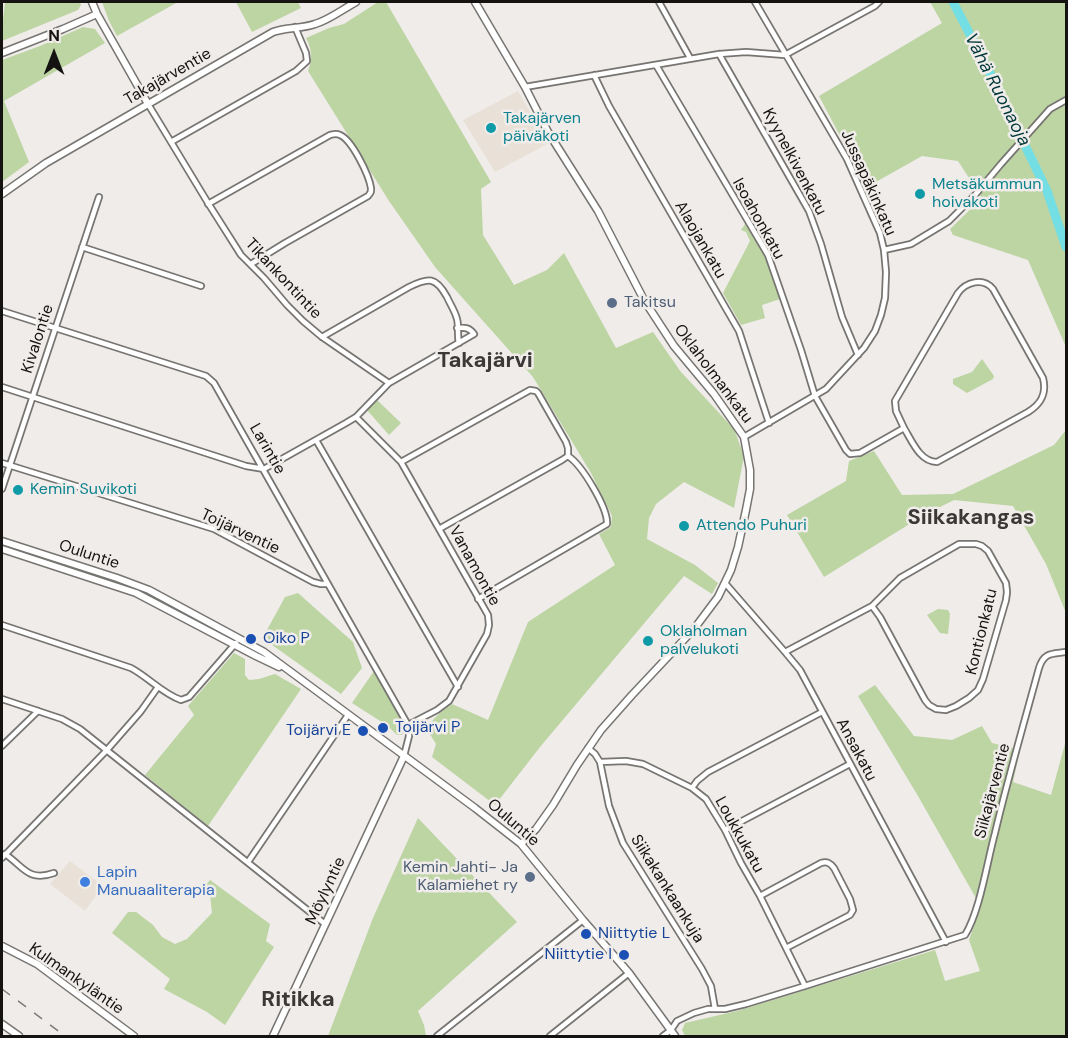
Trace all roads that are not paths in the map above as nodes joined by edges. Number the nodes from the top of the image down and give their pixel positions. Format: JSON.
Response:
{"nodes":[{"id":1,"x":92,"y":2,"type":"edge"},
{"id":2,"x":356,"y":2,"type":"edge"},
{"id":3,"x":475,"y":2,"type":"edge"},
{"id":4,"x":659,"y":2,"type":"edge"},
{"id":5,"x":755,"y":2,"type":"edge"},
{"id":6,"x":879,"y":2,"type":"edge"},
{"id":7,"x":97,"y":14,"type":"junction"},
{"id":8,"x":295,"y":27,"type":"junction"},
{"id":9,"x":2,"y":53,"type":"edge"},
{"id":10,"x":719,"y":54,"type":"junction"},
{"id":11,"x":785,"y":55,"type":"junction"},
{"id":12,"x":690,"y":58,"type":"junction"},
{"id":13,"x":656,"y":64,"type":"junction"},
{"id":14,"x":594,"y":75,"type":"junction"},
{"id":15,"x":525,"y":87,"type":"junction"},
{"id":16,"x":1066,"y":100,"type":"edge"},
{"id":17,"x":148,"y":104,"type":"junction"},
{"id":18,"x":171,"y":142,"type":"junction"},
{"id":19,"x":2,"y":194,"type":"edge"},
{"id":20,"x":99,"y":197,"type":"dead end"},
{"id":21,"x":208,"y":204,"type":"junction"},
{"id":22,"x":82,"y":248,"type":"junction"},
{"id":23,"x":884,"y":250,"type":"junction"},
{"id":24,"x":251,"y":264,"type":"junction"},
{"id":25,"x":201,"y":286,"type":"dead end"},
{"id":26,"x":2,"y":311,"type":"edge"},
{"id":27,"x":55,"y":328,"type":"junction"},
{"id":28,"x":457,"y":328,"type":"junction"},
{"id":29,"x":322,"y":337,"type":"junction"},
{"id":30,"x":459,"y":343,"type":"junction"},
{"id":31,"x":858,"y":355,"type":"junction"},
{"id":32,"x":389,"y":383,"type":"junction"},
{"id":33,"x":2,"y":387,"type":"edge"},
{"id":34,"x":814,"y":396,"type":"junction"},
{"id":35,"x":32,"y":397,"type":"junction"},
{"id":36,"x":356,"y":417,"type":"junction"},
{"id":37,"x":769,"y":423,"type":"junction"},
{"id":38,"x":904,"y":428,"type":"junction"},
{"id":39,"x":744,"y":437,"type":"junction"},
{"id":40,"x":316,"y":440,"type":"junction"},
{"id":41,"x":568,"y":456,"type":"junction"},
{"id":42,"x":401,"y":462,"type":"junction"},
{"id":43,"x":2,"y":463,"type":"edge"},
{"id":44,"x":10,"y":465,"type":"junction"},
{"id":45,"x":264,"y":469,"type":"junction"},
{"id":46,"x":2,"y":489,"type":"edge"},
{"id":47,"x":439,"y":529,"type":"junction"},
{"id":48,"x":2,"y":541,"type":"edge"},
{"id":49,"x":2,"y":549,"type":"edge"},
{"id":50,"x":725,"y":583,"type":"junction"},
{"id":51,"x":328,"y":584,"type":"junction"},
{"id":52,"x":478,"y":599,"type":"junction"},
{"id":53,"x":873,"y":606,"type":"junction"},
{"id":54,"x":2,"y":625,"type":"edge"},
{"id":55,"x":239,"y":638,"type":"junction"},
{"id":56,"x":234,"y":645,"type":"junction"},
{"id":57,"x":785,"y":652,"type":"junction"},
{"id":58,"x":1066,"y":652,"type":"edge"},
{"id":59,"x":291,"y":672,"type":"junction"},
{"id":60,"x":158,"y":687,"type":"junction"},
{"id":61,"x":458,"y":687,"type":"junction"},
{"id":62,"x":2,"y":699,"type":"edge"},
{"id":63,"x":38,"y":711,"type":"junction"},
{"id":64,"x":822,"y":712,"type":"junction"},
{"id":65,"x":348,"y":715,"type":"junction"},
{"id":66,"x":408,"y":724,"type":"junction"},
{"id":67,"x":2,"y":746,"type":"edge"},
{"id":68,"x":588,"y":748,"type":"junction"},
{"id":69,"x":106,"y":751,"type":"junction"},
{"id":70,"x":404,"y":756,"type":"junction"},
{"id":71,"x":600,"y":762,"type":"junction"},
{"id":72,"x":850,"y":764,"type":"junction"},
{"id":73,"x":692,"y":788,"type":"junction"},
{"id":74,"x":724,"y":831,"type":"junction"},
{"id":75,"x":520,"y":844,"type":"junction"},
{"id":76,"x":3,"y":856,"type":"edge"},
{"id":77,"x":248,"y":862,"type":"junction"},
{"id":78,"x":54,"y":873,"type":"dead end"},
{"id":79,"x":759,"y":896,"type":"junction"},
{"id":80,"x":583,"y":920,"type":"junction"},
{"id":81,"x":325,"y":924,"type":"junction"},
{"id":82,"x":946,"y":942,"type":"junction"},
{"id":83,"x":2,"y":946,"type":"edge"},
{"id":84,"x":786,"y":948,"type":"junction"},
{"id":85,"x":629,"y":973,"type":"junction"},
{"id":86,"x":805,"y":986,"type":"junction"},
{"id":87,"x":715,"y":1009,"type":"junction"},
{"id":88,"x":2,"y":1024,"type":"edge"},
{"id":89,"x":671,"y":1030,"type":"junction"},
{"id":90,"x":19,"y":1036,"type":"edge"},
{"id":91,"x":134,"y":1036,"type":"edge"},
{"id":92,"x":273,"y":1036,"type":"edge"},
{"id":93,"x":437,"y":1036,"type":"edge"},
{"id":94,"x":550,"y":1036,"type":"edge"},
{"id":95,"x":663,"y":1036,"type":"edge"},
{"id":96,"x":675,"y":1036,"type":"edge"}],
"edges":[{"from":1,"to":7,"type":"street"},
{"from":2,"to":8,"type":"street","name":"Takajärventie"},
{"from":3,"to":15,"type":"street","name":"Oklaholmankatu"},
{"from":4,"to":12,"type":"street"},
{"from":5,"to":11,"type":"street","name":"Jussapäkinkatu"},
{"from":6,"to":11,"type":"street"},
{"from":7,"to":9,"type":"street"},
{"from":7,"to":17,"type":"street"},
{"from":8,"to":17,"type":"street","name":"Takajärventie"},
{"from":8,"to":18,"type":"street"},
{"from":10,"to":11,"type":"street"},
{"from":10,"to":12,"type":"street"},
{"from":10,"to":31,"type":"street","name":"Kyynelkivenkatu"},
{"from":11,"to":23,"type":"street","name":"Jussapäkinkatu"},
{"from":12,"to":13,"type":"street"},
{"from":13,"to":14,"type":"street"},
{"from":13,"to":34,"type":"street","name":"Isoahonkatu"},
{"from":14,"to":15,"type":"street"},
{"from":14,"to":37,"type":"street","name":"Alaojankatu"},
{"from":15,"to":39,"type":"street","name":"Oklaholmankatu"},
{"from":16,"to":23,"type":"street"},
{"from":17,"to":18,"type":"street","name":"Tikankontintie"},
{"from":17,"to":19,"type":"street","name":"Takajärventie"},
{"from":18,"to":21,"type":"street","name":"Tikankontintie"},
{"from":20,"to":22,"type":"street","name":"Kivalontie"},
{"from":21,"to":24,"type":"street","name":"Tikankontintie"},
{"from":21,"to":24,"type":"street"},
{"from":22,"to":25,"type":"street"},
{"from":22,"to":27,"type":"street","name":"Kivalontie"},
{"from":23,"to":31,"type":"street","name":"Jussapäkinkatu"},
{"from":24,"to":29,"type":"street","name":"Tikankontintie"},
{"from":26,"to":27,"type":"street","name":"Larintie"},
{"from":27,"to":35,"type":"street","name":"Kivalontie"},
{"from":27,"to":45,"type":"street","name":"Larintie"},
{"from":28,"to":29,"type":"street"},
{"from":28,"to":30,"type":"street"},
{"from":28,"to":30,"type":"street"},
{"from":29,"to":32,"type":"street","name":"Tikankontintie"},
{"from":30,"to":32,"type":"street"},
{"from":31,"to":34,"type":"street","name":"Jussapäkinkatu"},
{"from":32,"to":36,"type":"street"},
{"from":33,"to":35,"type":"street"},
{"from":34,"to":37,"type":"street","name":"Jussapäkinkatu"},
{"from":34,"to":38,"type":"street","name":"Isoahonkatu"},
{"from":35,"to":44,"type":"street","name":"Kivalontie"},
{"from":35,"to":45,"type":"street"},
{"from":36,"to":40,"type":"street"},
{"from":36,"to":42,"type":"street","name":"Vanamontie"},
{"from":37,"to":39,"type":"street","name":"Jussapäkinkatu"},
{"from":38,"to":38,"type":"street"},
{"from":39,"to":50,"type":"street","name":"Oklaholmankatu"},
{"from":40,"to":45,"type":"street"},
{"from":40,"to":61,"type":"street"},
{"from":41,"to":42,"type":"street"},
{"from":41,"to":47,"type":"street"},
{"from":41,"to":52,"type":"street"},
{"from":42,"to":47,"type":"street","name":"Vanamontie"},
{"from":43,"to":44,"type":"street","name":"Toijärventie"},
{"from":44,"to":46,"type":"street","name":"Kivalontie"},
{"from":44,"to":51,"type":"street","name":"Toijärventie"},
{"from":45,"to":51,"type":"street","name":"Larintie"},
{"from":47,"to":52,"type":"street","name":"Vanamontie"},
{"from":48,"to":55,"type":"street","name":"Ouluntie"},
{"from":49,"to":56,"type":"street","name":"Ouluntie"},
{"from":50,"to":57,"type":"street","name":"Ansakatu"},
{"from":50,"to":68,"type":"street","name":"Oklaholmankatu"},
{"from":51,"to":66,"type":"street","name":"Larintie"},
{"from":52,"to":61,"type":"street","name":"Vanamontie"},
{"from":53,"to":53,"type":"street","name":"Kontionkatu"},
{"from":53,"to":57,"type":"street","name":"Kontionkatu"},
{"from":54,"to":60,"type":"street"},
{"from":55,"to":56,"type":"street"},
{"from":55,"to":59,"type":"street","name":"Ouluntie"},
{"from":56,"to":59,"type":"street","name":"Ouluntie"},
{"from":56,"to":60,"type":"street"},
{"from":57,"to":64,"type":"street","name":"Ansakatu"},
{"from":58,"to":82,"type":"street","name":"Siikajärventie"},
{"from":59,"to":65,"type":"street","name":"Ouluntie"},
{"from":60,"to":69,"type":"street"},
{"from":61,"to":66,"type":"street","name":"Vanamontie"},
{"from":62,"to":63,"type":"street"},
{"from":63,"to":67,"type":"street"},
{"from":63,"to":69,"type":"street"},
{"from":64,"to":72,"type":"street","name":"Ansakatu"},
{"from":64,"to":73,"type":"street"},
{"from":65,"to":70,"type":"street","name":"Ouluntie"},
{"from":65,"to":77,"type":"street"},
{"from":66,"to":70,"type":"street"},
{"from":68,"to":71,"type":"street","name":"Siikakankaankuja"},
{"from":68,"to":75,"type":"street","name":"Oklaholmankatu"},
{"from":69,"to":76,"type":"street"},
{"from":69,"to":77,"type":"street"},
{"from":70,"to":75,"type":"street","name":"Ouluntie"},
{"from":70,"to":81,"type":"street","name":"Möylyntie"},
{"from":71,"to":73,"type":"street","name":"Loukkukatu"},
{"from":71,"to":87,"type":"street","name":"Siikakankaankuja"},
{"from":72,"to":74,"type":"street"},
{"from":72,"to":82,"type":"street","name":"Ansakatu"},
{"from":73,"to":74,"type":"street","name":"Loukkukatu"},
{"from":74,"to":79,"type":"street","name":"Loukkukatu"},
{"from":75,"to":80,"type":"street","name":"Ouluntie"},
{"from":76,"to":78,"type":"street"},
{"from":77,"to":81,"type":"street"},
{"from":79,"to":84,"type":"street","name":"Loukkukatu"},
{"from":79,"to":84,"type":"street"},
{"from":80,"to":85,"type":"street","name":"Ouluntie"},
{"from":80,"to":93,"type":"street"},
{"from":81,"to":92,"type":"street","name":"Möylyntie"},
{"from":82,"to":86,"type":"street","name":"Siikajärventie"},
{"from":83,"to":91,"type":"street","name":"Kulmankyläntie"},
{"from":84,"to":86,"type":"street","name":"Loukkukatu"},
{"from":85,"to":89,"type":"street","name":"Ouluntie"},
{"from":85,"to":94,"type":"street"},
{"from":86,"to":87,"type":"street","name":"Siikajärventie"},
{"from":87,"to":89,"type":"street","name":"Siikajärventie"},
{"from":88,"to":90,"type":"street"},
{"from":89,"to":95,"type":"street","name":"Siikajärventie"},
{"from":89,"to":96,"type":"street","name":"Ouluntie"}]}
